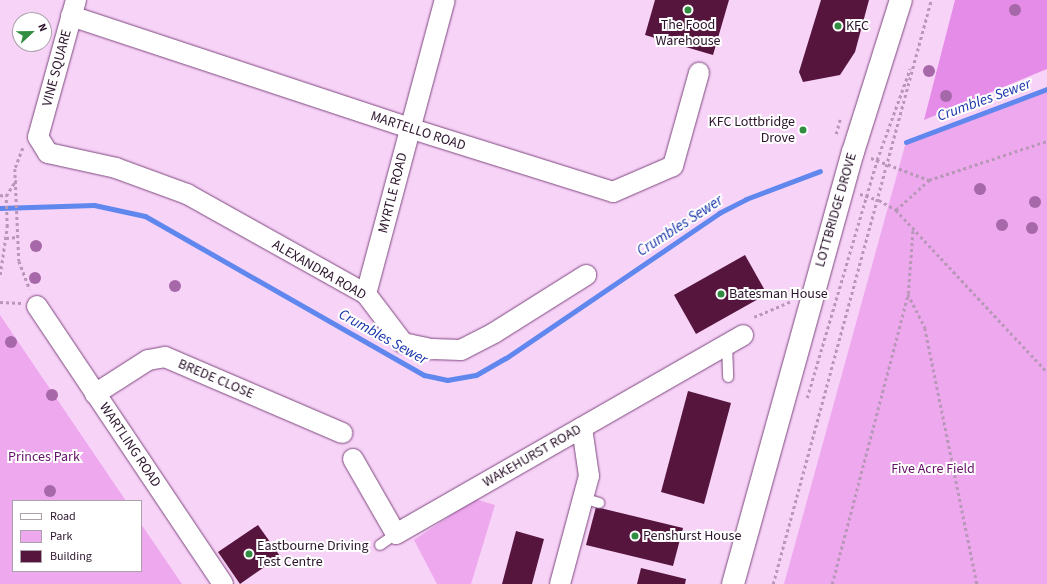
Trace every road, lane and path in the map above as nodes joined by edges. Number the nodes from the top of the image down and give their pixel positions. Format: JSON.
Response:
{"nodes":[{"id":1,"x":445,"y":0,"type":"edge"},
{"id":2,"x":901,"y":0,"type":"edge"},
{"id":3,"x":931,"y":0,"type":"edge"},
{"id":4,"x":73,"y":8,"type":"edge"},
{"id":5,"x":915,"y":57,"type":"junction"},
{"id":6,"x":699,"y":73,"type":"dead end"},
{"id":7,"x":409,"y":128,"type":"junction"},
{"id":8,"x":38,"y":137,"type":"junction"},
{"id":9,"x":1047,"y":141,"type":"edge"},
{"id":10,"x":853,"y":152,"type":"junction"},
{"id":11,"x":877,"y":160,"type":"junction"},
{"id":12,"x":889,"y":164,"type":"junction"},
{"id":13,"x":16,"y":180,"type":"junction"},
{"id":14,"x":929,"y":180,"type":"junction"},
{"id":15,"x":843,"y":189,"type":"junction"},
{"id":16,"x":0,"y":195,"type":"edge"},
{"id":17,"x":6,"y":196,"type":"junction"},
{"id":18,"x":866,"y":196,"type":"junction"},
{"id":19,"x":879,"y":200,"type":"junction"},
{"id":20,"x":896,"y":210,"type":"junction"},
{"id":21,"x":913,"y":227,"type":"junction"},
{"id":22,"x":18,"y":236,"type":"junction"},
{"id":23,"x":6,"y":238,"type":"junction"},
{"id":24,"x":586,"y":274,"type":"dead end"},
{"id":25,"x":0,"y":275,"type":"edge"},
{"id":26,"x":366,"y":294,"type":"junction"},
{"id":27,"x":908,"y":294,"type":"junction"},
{"id":28,"x":37,"y":306,"type":"joint"},
{"id":29,"x":735,"y":340,"type":"joint"},
{"id":30,"x":1047,"y":372,"type":"edge"},
{"id":31,"x":728,"y":377,"type":"dead end"},
{"id":32,"x":95,"y":394,"type":"junction"},
{"id":33,"x":806,"y":400,"type":"dead end"},
{"id":34,"x":582,"y":428,"type":"junction"},
{"id":35,"x":342,"y":433,"type":"dead end"},
{"id":36,"x":353,"y":460,"type":"dead end"},
{"id":37,"x":396,"y":534,"type":"junction"},
{"id":38,"x":380,"y":545,"type":"dead end"},
{"id":39,"x":223,"y":584,"type":"edge"},
{"id":40,"x":560,"y":584,"type":"edge"},
{"id":41,"x":733,"y":584,"type":"edge"},
{"id":42,"x":773,"y":584,"type":"edge"},
{"id":43,"x":832,"y":584,"type":"edge"},
{"id":44,"x":978,"y":584,"type":"edge"}],
"edges":[{"from":1,"to":7,"type":"street","name":"MYRTLE ROAD"},
{"from":2,"to":10,"type":"street","name":"LOTTBRIDGE DROVE"},
{"from":3,"to":5,"type":"path"},
{"from":4,"to":7,"type":"street","name":"MARTELLO ROAD"},
{"from":4,"to":8,"type":"street","name":"VINE SQUARE"},
{"from":5,"to":11,"type":"path"},
{"from":5,"to":12,"type":"path"},
{"from":6,"to":7,"type":"street","name":"MARTELLO ROAD"},
{"from":7,"to":26,"type":"street","name":"MYRTLE ROAD"},
{"from":8,"to":13,"type":"path"},
{"from":8,"to":26,"type":"street","name":"ALEXANDRA ROAD"},
{"from":9,"to":14,"type":"path"},
{"from":10,"to":11,"type":"path"},
{"from":10,"to":15,"type":"street","name":"LOTTBRIDGE DROVE"},
{"from":11,"to":12,"type":"path"},
{"from":11,"to":18,"type":"path"},
{"from":12,"to":14,"type":"path"},
{"from":12,"to":19,"type":"path"},
{"from":13,"to":17,"type":"path"},
{"from":13,"to":22,"type":"path"},
{"from":14,"to":20,"type":"path"},
{"from":15,"to":18,"type":"path"},
{"from":15,"to":41,"type":"street","name":"LOTTBRIDGE DROVE"},
{"from":16,"to":17,"type":"path"},
{"from":17,"to":23,"type":"path"},
{"from":18,"to":19,"type":"path"},
{"from":18,"to":33,"type":"path"},
{"from":19,"to":20,"type":"path"},
{"from":19,"to":42,"type":"path"},
{"from":20,"to":21,"type":"path"},
{"from":21,"to":27,"type":"path"},
{"from":21,"to":30,"type":"path"},
{"from":22,"to":23,"type":"path"},
{"from":22,"to":28,"type":"path"},
{"from":23,"to":25,"type":"path"},
{"from":24,"to":26,"type":"street","name":"ALEXANDRA ROAD"},
{"from":27,"to":43,"type":"path"},
{"from":27,"to":44,"type":"path"},
{"from":28,"to":32,"type":"street","name":"WARTLING ROAD"},
{"from":29,"to":31,"type":"lane"},
{"from":29,"to":34,"type":"street","name":"WAKEHURST ROAD"},
{"from":32,"to":35,"type":"street","name":"BREDE CLOSE"},
{"from":32,"to":39,"type":"street","name":"WARTLING ROAD"},
{"from":34,"to":37,"type":"street","name":"WAKEHURST ROAD"},
{"from":34,"to":40,"type":"street"},
{"from":36,"to":37,"type":"street"},
{"from":37,"to":38,"type":"lane"}]}
